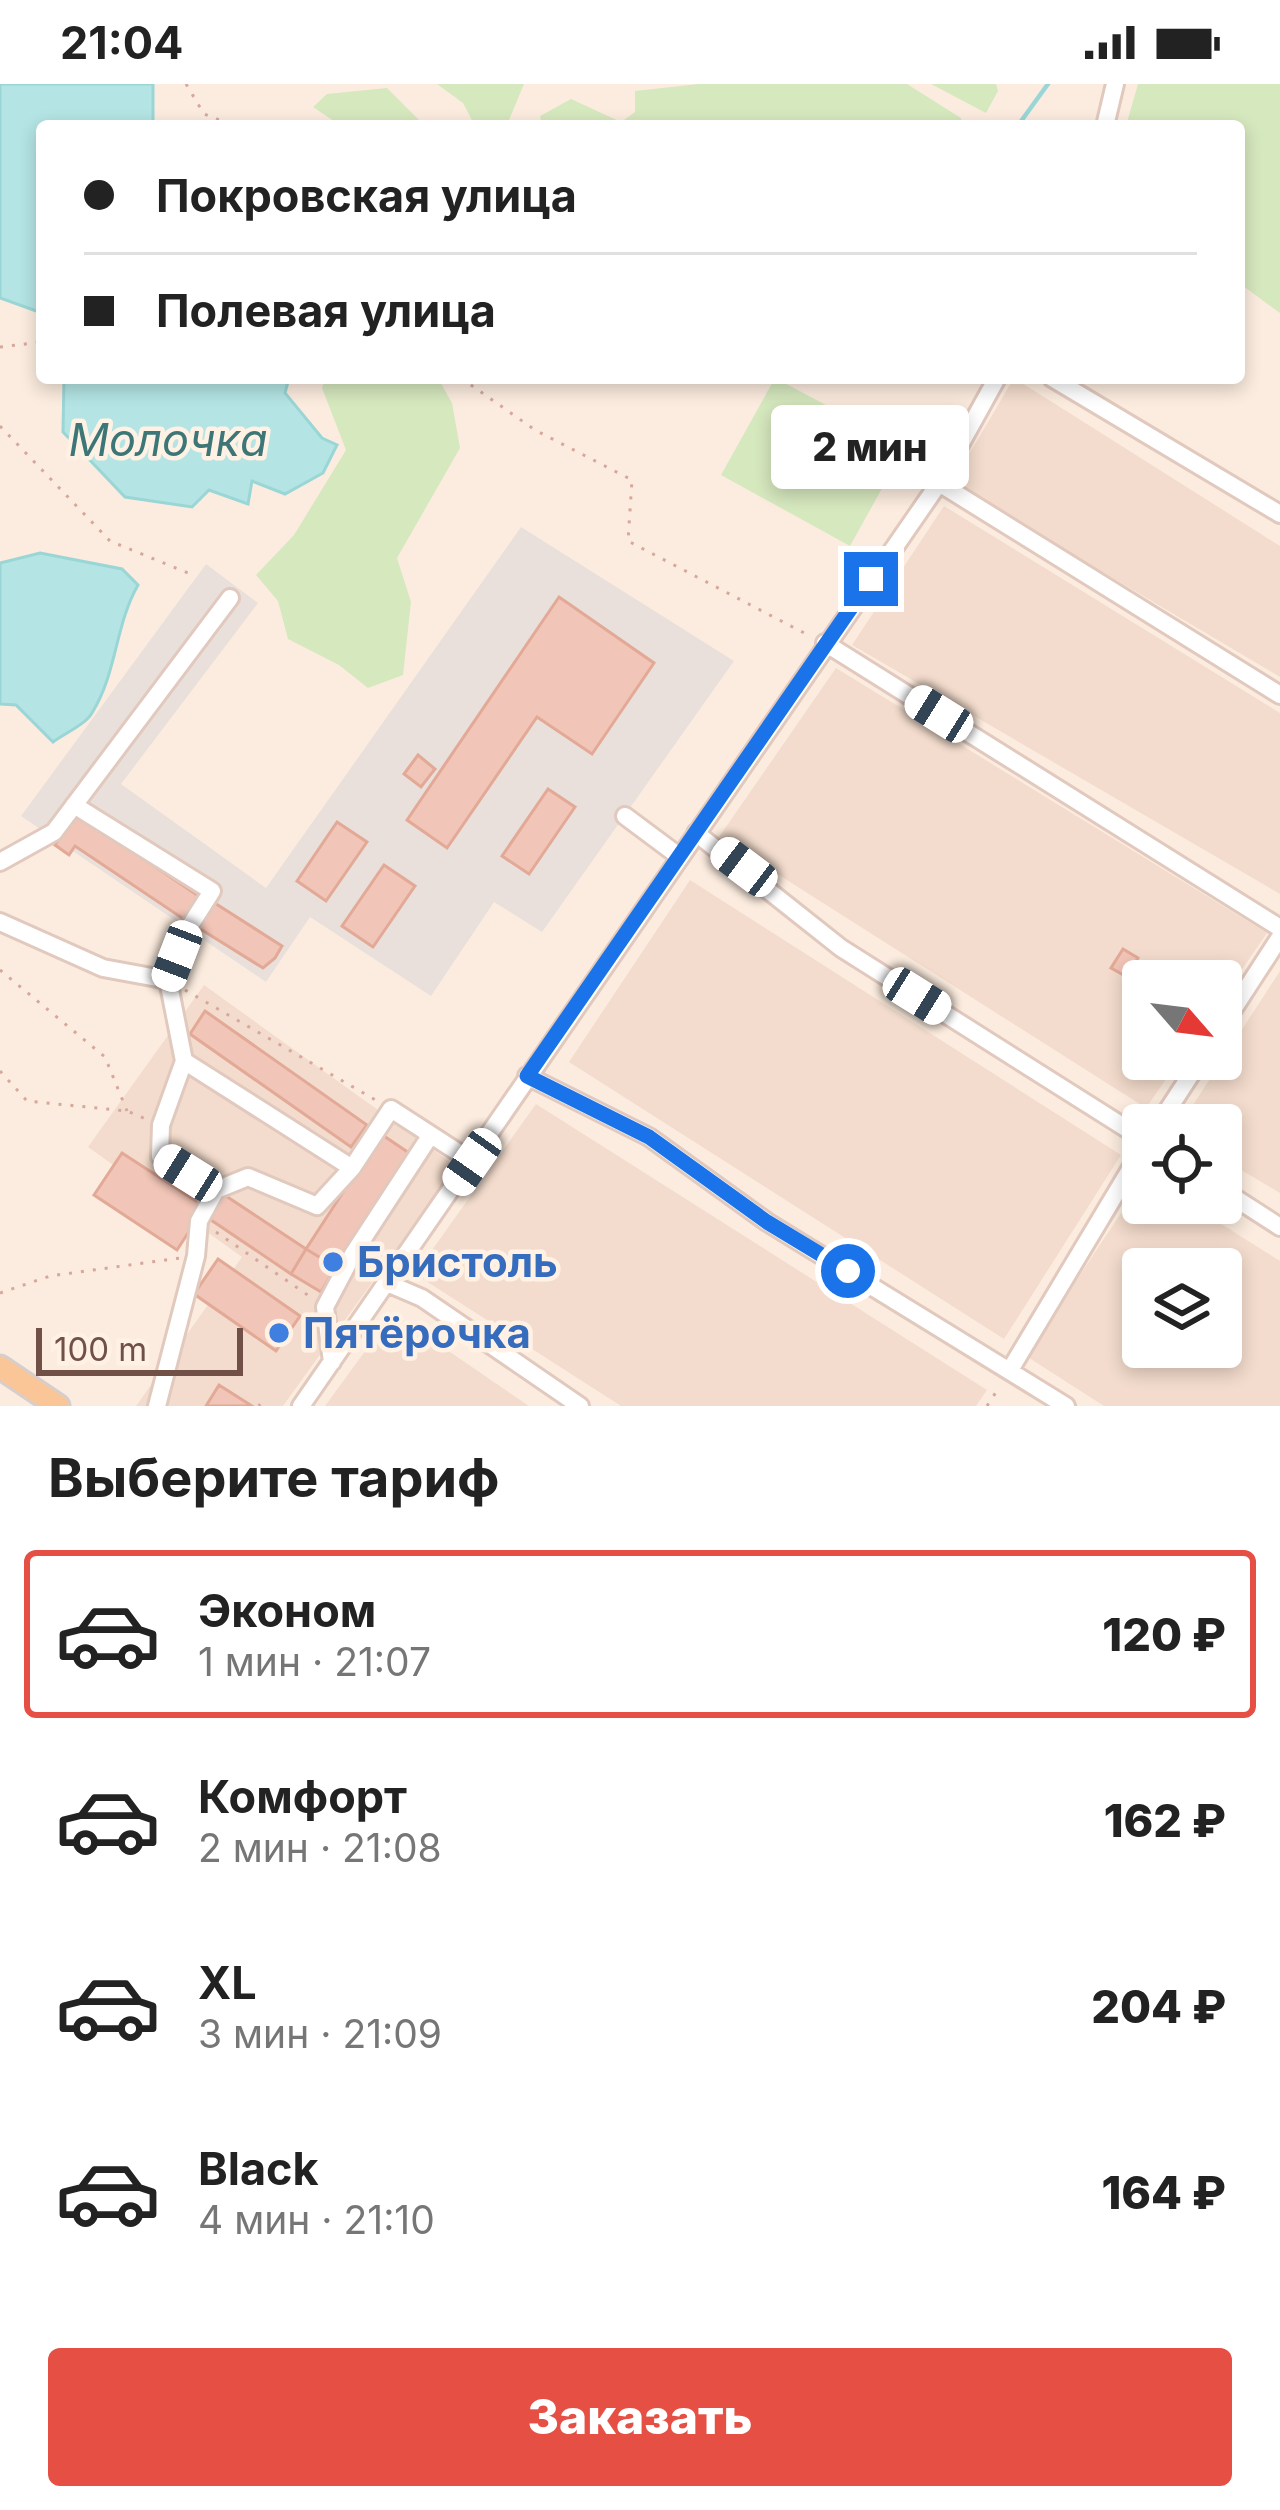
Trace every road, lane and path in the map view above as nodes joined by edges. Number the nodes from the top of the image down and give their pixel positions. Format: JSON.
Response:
{"nodes":[{"id":1,"x":186,"y":84,"type":"edge"},
{"id":2,"x":1114,"y":84,"type":"edge"},
{"id":3,"x":203,"y":114,"type":"junction"},
{"id":4,"x":202,"y":120,"type":"edge"},
{"id":5,"x":220,"y":120,"type":"edge"},
{"id":6,"x":1106,"y":120,"type":"edge"},
{"id":7,"x":36,"y":343,"type":"edge"},
{"id":8,"x":0,"y":347,"type":"edge"},
{"id":9,"x":469,"y":384,"type":"edge"},
{"id":10,"x":994,"y":384,"type":"edge"},
{"id":11,"x":1062,"y":384,"type":"edge"},
{"id":12,"x":0,"y":426,"type":"edge"},
{"id":13,"x":939,"y":483,"type":"junction"},
{"id":14,"x":1280,"y":514,"type":"edge"},
{"id":15,"x":188,"y":573,"type":"dead end"},
{"id":16,"x":230,"y":598,"type":"dead end"},
{"id":17,"x":825,"y":644,"type":"junction"},
{"id":18,"x":1280,"y":695,"type":"edge"},
{"id":19,"x":74,"y":805,"type":"junction"},
{"id":20,"x":625,"y":816,"type":"dead end"},
{"id":21,"x":696,"y":832,"type":"junction"},
{"id":22,"x":680,"y":857,"type":"junction"},
{"id":23,"x":0,"y":862,"type":"edge"},
{"id":24,"x":0,"y":922,"type":"edge"},
{"id":25,"x":1280,"y":928,"type":"edge"},
{"id":26,"x":1280,"y":938,"type":"edge"},
{"id":27,"x":0,"y":970,"type":"edge"},
{"id":28,"x":168,"y":980,"type":"junction"},
{"id":29,"x":1242,"y":996,"type":"edge"},
{"id":30,"x":184,"y":1061,"type":"junction"},
{"id":31,"x":0,"y":1071,"type":"edge"},
{"id":32,"x":527,"y":1076,"type":"junction"},
{"id":33,"x":391,"y":1109,"type":"junction"},
{"id":34,"x":127,"y":1111,"type":"junction"},
{"id":35,"x":160,"y":1125,"type":"junction"},
{"id":36,"x":1122,"y":1126,"type":"edge"},
{"id":37,"x":430,"y":1136,"type":"junction"},
{"id":38,"x":472,"y":1162,"type":"junction"},
{"id":39,"x":352,"y":1168,"type":"junction"},
{"id":40,"x":1122,"y":1183,"type":"edge"},
{"id":41,"x":216,"y":1190,"type":"junction"},
{"id":42,"x":1242,"y":1203,"type":"edge"},
{"id":43,"x":199,"y":1221,"type":"junction"},
{"id":44,"x":1280,"y":1228,"type":"edge"},
{"id":45,"x":196,"y":1256,"type":"junction"},
{"id":46,"x":387,"y":1282,"type":"junction"},
{"id":47,"x":0,"y":1293,"type":"edge"},
{"id":48,"x":326,"y":1307,"type":"junction"},
{"id":49,"x":332,"y":1362,"type":"junction"},
{"id":50,"x":0,"y":1367,"type":"edge"},
{"id":51,"x":1010,"y":1370,"type":"junction"},
{"id":52,"x":58,"y":1406,"type":"edge"},
{"id":53,"x":157,"y":1406,"type":"edge"},
{"id":54,"x":301,"y":1406,"type":"edge"},
{"id":55,"x":580,"y":1406,"type":"edge"},
{"id":56,"x":987,"y":1406,"type":"edge"},
{"id":57,"x":1066,"y":1406,"type":"edge"}],
"edges":[{"from":1,"to":3,"type":"path"},
{"from":2,"to":6,"type":"street"},
{"from":3,"to":4,"type":"path"},
{"from":3,"to":5,"type":"path"},
{"from":7,"to":8,"type":"path"},
{"from":9,"to":17,"type":"path"},
{"from":10,"to":13,"type":"street"},
{"from":11,"to":14,"type":"street"},
{"from":12,"to":15,"type":"path"},
{"from":13,"to":17,"type":"street"},
{"from":13,"to":18,"type":"street"},
{"from":16,"to":19,"type":"street"},
{"from":17,"to":21,"type":"street"},
{"from":17,"to":25,"type":"street"},
{"from":19,"to":23,"type":"street"},
{"from":19,"to":28,"type":"street"},
{"from":20,"to":22,"type":"street"},
{"from":21,"to":22,"type":"street"},
{"from":21,"to":36,"type":"street"},
{"from":22,"to":32,"type":"street"},
{"from":24,"to":28,"type":"street"},
{"from":26,"to":29,"type":"street"},
{"from":27,"to":34,"type":"path"},
{"from":28,"to":30,"type":"street"},
{"from":28,"to":33,"type":"path"},
{"from":30,"to":35,"type":"street"},
{"from":30,"to":39,"type":"street"},
{"from":31,"to":34,"type":"path"},
{"from":32,"to":38,"type":"street"},
{"from":32,"to":51,"type":"street"},
{"from":33,"to":37,"type":"street"},
{"from":33,"to":39,"type":"street"},
{"from":34,"to":35,"type":"path"},
{"from":35,"to":41,"type":"street"},
{"from":37,"to":38,"type":"street"},
{"from":37,"to":48,"type":"street"},
{"from":38,"to":46,"type":"street"},
{"from":39,"to":41,"type":"street"},
{"from":40,"to":51,"type":"street"},
{"from":41,"to":43,"type":"street"},
{"from":42,"to":44,"type":"street"},
{"from":43,"to":45,"type":"street"},
{"from":43,"to":48,"type":"path"},
{"from":45,"to":47,"type":"path"},
{"from":45,"to":53,"type":"street"},
{"from":46,"to":49,"type":"street"},
{"from":46,"to":55,"type":"street"},
{"from":48,"to":49,"type":"street"},
{"from":49,"to":54,"type":"street"},
{"from":50,"to":52,"type":"main road"},
{"from":51,"to":56,"type":"path"},
{"from":51,"to":57,"type":"street"}]}
